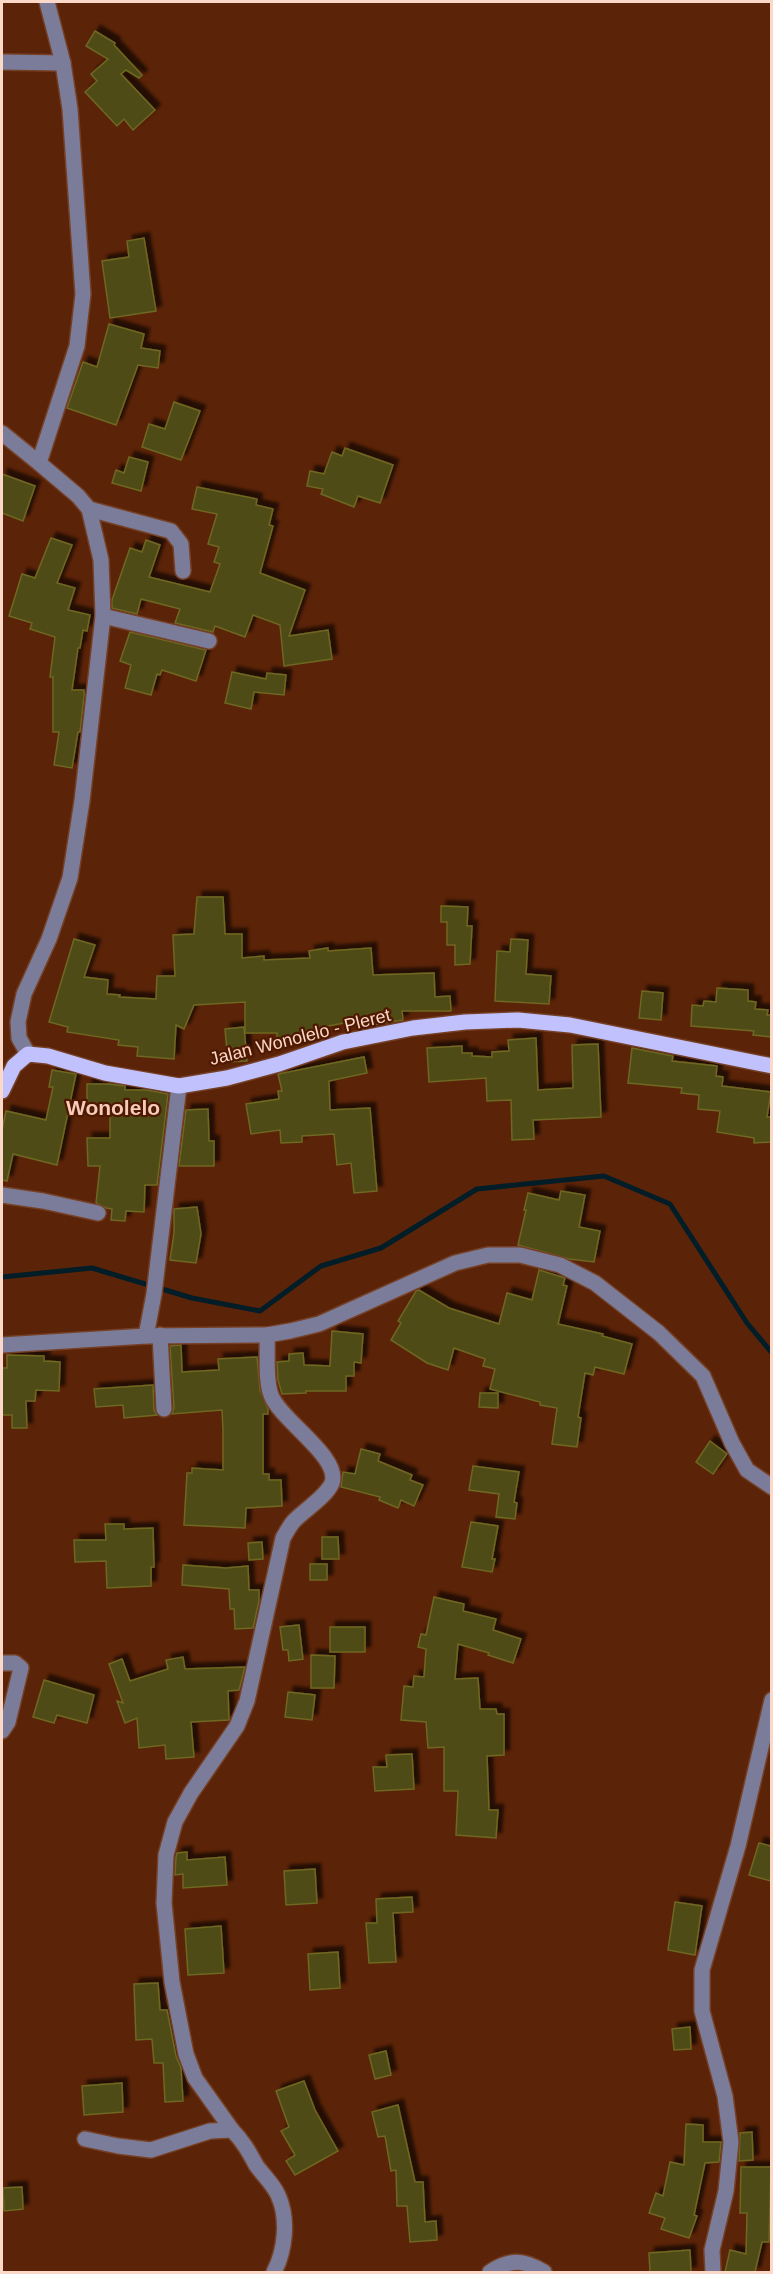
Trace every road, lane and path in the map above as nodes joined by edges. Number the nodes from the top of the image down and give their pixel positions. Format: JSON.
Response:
{"nodes":[{"id":1,"x":47,"y":2,"type":"edge"},
{"id":2,"x":2,"y":62,"type":"edge"},
{"id":3,"x":63,"y":63,"type":"junction"},
{"id":4,"x":2,"y":433,"type":"edge"},
{"id":5,"x":39,"y":463,"type":"junction"},
{"id":6,"x":88,"y":509,"type":"junction"},
{"id":7,"x":183,"y":571,"type":"dead end"},
{"id":8,"x":103,"y":616,"type":"junction"},
{"id":9,"x":209,"y":641,"type":"dead end"},
{"id":10,"x":28,"y":1054,"type":"junction"},
{"id":11,"x":771,"y":1066,"type":"edge"},
{"id":12,"x":179,"y":1086,"type":"junction"},
{"id":13,"x":2,"y":1091,"type":"edge"},
{"id":14,"x":2,"y":1195,"type":"edge"},
{"id":15,"x":98,"y":1213,"type":"dead end"},
{"id":16,"x":267,"y":1335,"type":"junction"},
{"id":17,"x":153,"y":1336,"type":"junction"},
{"id":18,"x":2,"y":1345,"type":"edge"},
{"id":19,"x":164,"y":1409,"type":"dead end"},
{"id":20,"x":771,"y":1487,"type":"edge"},
{"id":21,"x":2,"y":1663,"type":"edge"},
{"id":22,"x":771,"y":1700,"type":"edge"},
{"id":23,"x":7,"y":1708,"type":"edge"},
{"id":24,"x":2,"y":1731,"type":"edge"},
{"id":25,"x":232,"y":2130,"type":"junction"},
{"id":26,"x":85,"y":2139,"type":"dead end"},
{"id":27,"x":274,"y":2272,"type":"edge"},
{"id":28,"x":490,"y":2272,"type":"edge"},
{"id":29,"x":544,"y":2272,"type":"edge"},
{"id":30,"x":713,"y":2272,"type":"edge"}],
"edges":[{"from":1,"to":3,"type":"street"},
{"from":2,"to":3,"type":"street"},
{"from":3,"to":5,"type":"street"},
{"from":4,"to":5,"type":"street"},
{"from":5,"to":6,"type":"street"},
{"from":6,"to":7,"type":"street"},
{"from":6,"to":8,"type":"street"},
{"from":8,"to":9,"type":"street"},
{"from":8,"to":10,"type":"street"},
{"from":10,"to":12,"type":"main road","name":"Jalan Wonolelo - Pleret"},
{"from":10,"to":13,"type":"main road"},
{"from":11,"to":12,"type":"main road","name":"Jalan Wonolelo - Pleret"},
{"from":12,"to":17,"type":"street"},
{"from":14,"to":15,"type":"street"},
{"from":16,"to":17,"type":"street"},
{"from":16,"to":20,"type":"street"},
{"from":16,"to":25,"type":"street"},
{"from":17,"to":18,"type":"street"},
{"from":17,"to":19,"type":"street"},
{"from":21,"to":23,"type":"street"},
{"from":22,"to":30,"type":"street"},
{"from":23,"to":24,"type":"street"},
{"from":25,"to":26,"type":"street"},
{"from":25,"to":27,"type":"street"},
{"from":28,"to":29,"type":"street"}]}
